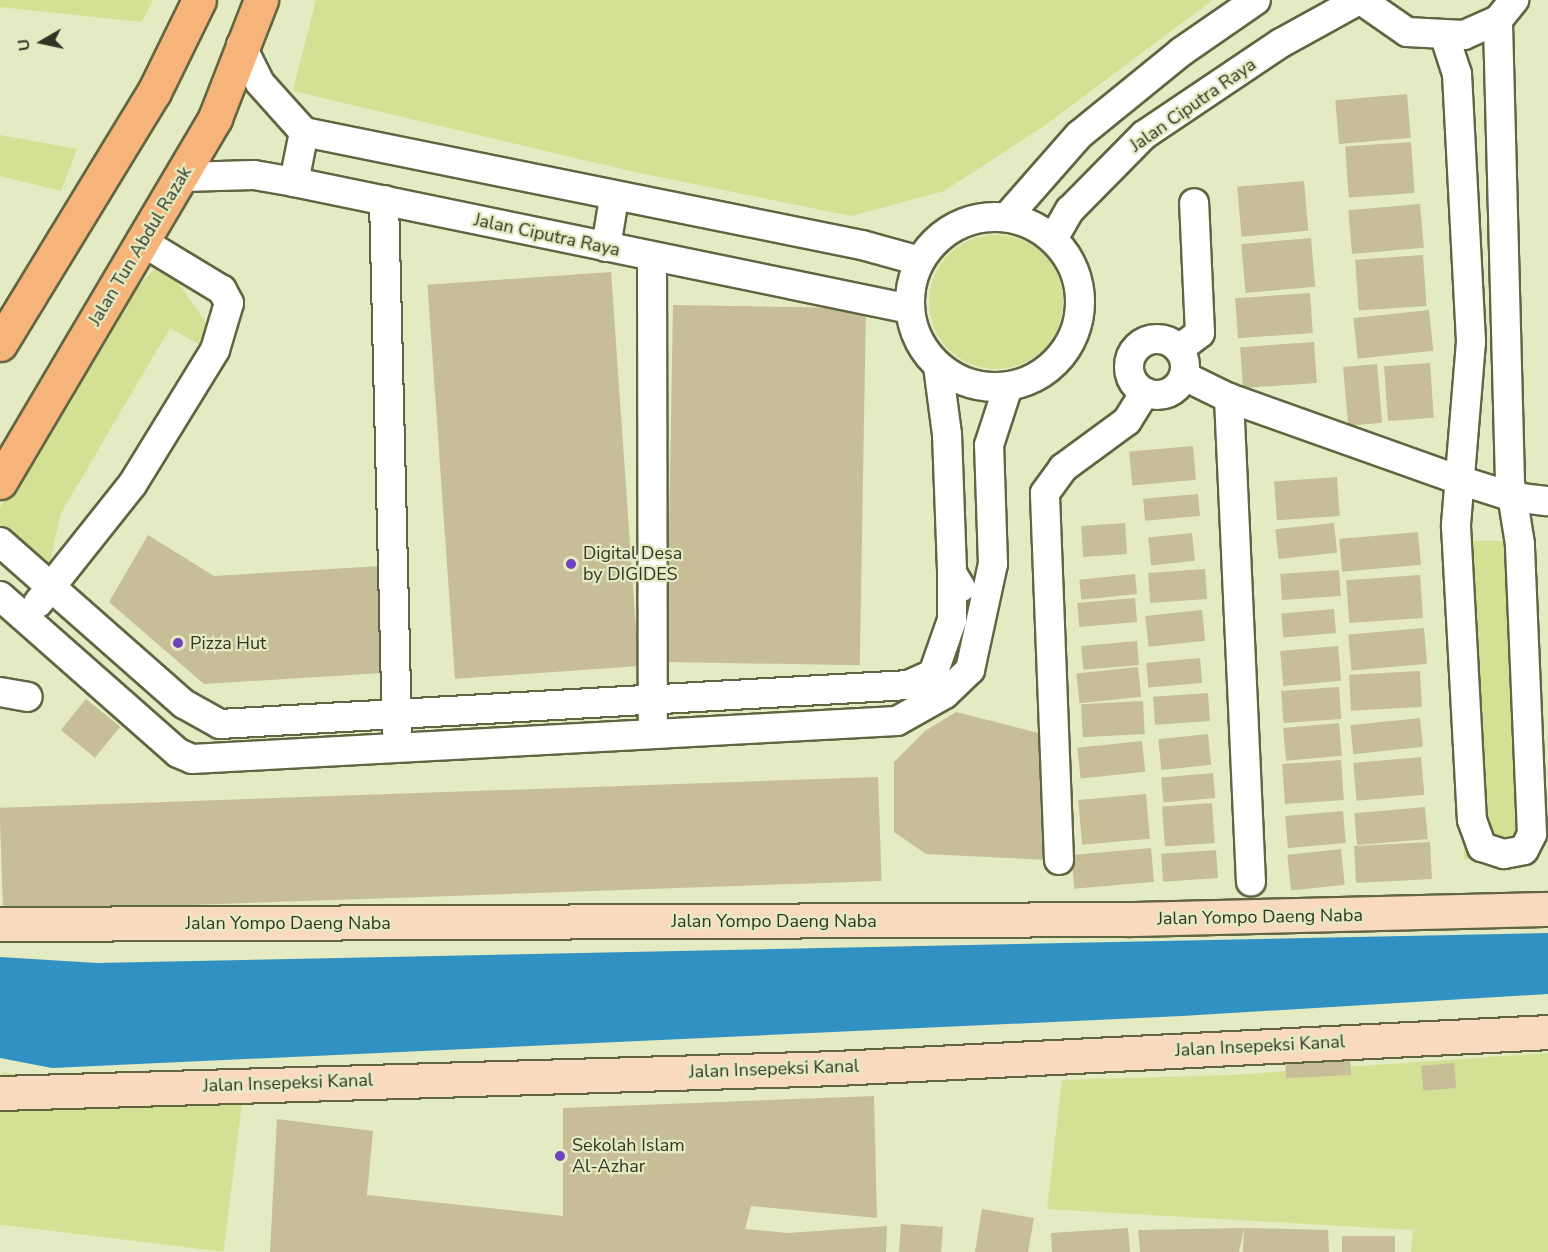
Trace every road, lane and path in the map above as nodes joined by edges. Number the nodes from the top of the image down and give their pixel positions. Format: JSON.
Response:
{"nodes":[{"id":1,"x":199,"y":0,"type":"edge"},
{"id":2,"x":261,"y":0,"type":"edge"},
{"id":3,"x":1256,"y":0,"type":"edge"},
{"id":4,"x":1360,"y":0,"type":"edge"},
{"id":5,"x":1506,"y":10,"type":"edge"},
{"id":6,"x":1444,"y":34,"type":"junction"},
{"id":7,"x":241,"y":45,"type":"junction"},
{"id":8,"x":304,"y":132,"type":"junction"},
{"id":9,"x":183,"y":177,"type":"junction"},
{"id":10,"x":294,"y":182,"type":"junction"},
{"id":11,"x":614,"y":198,"type":"junction"},
{"id":12,"x":384,"y":200,"type":"junction"},
{"id":13,"x":1194,"y":203,"type":"dead end"},
{"id":14,"x":1007,"y":217,"type":"junction"},
{"id":15,"x":1053,"y":239,"type":"junction"},
{"id":16,"x":141,"y":241,"type":"junction"},
{"id":17,"x":606,"y":247,"type":"junction"},
{"id":18,"x":652,"y":257,"type":"junction"},
{"id":19,"x":920,"y":261,"type":"junction"},
{"id":20,"x":910,"y":309,"type":"junction"},
{"id":21,"x":4,"y":328,"type":"edge"},
{"id":22,"x":1191,"y":361,"type":"junction"},
{"id":23,"x":938,"y":366,"type":"junction"},
{"id":24,"x":1008,"y":387,"type":"junction"},
{"id":25,"x":1145,"y":392,"type":"junction"},
{"id":26,"x":1229,"y":398,"type":"junction"},
{"id":27,"x":1459,"y":480,"type":"junction"},
{"id":28,"x":0,"y":482,"type":"edge"},
{"id":29,"x":1513,"y":497,"type":"junction"},
{"id":30,"x":1548,"y":501,"type":"edge"},
{"id":31,"x":0,"y":542,"type":"edge"},
{"id":32,"x":993,"y":564,"type":"junction"},
{"id":33,"x":952,"y":573,"type":"junction"},
{"id":34,"x":51,"y":588,"type":"junction"},
{"id":35,"x":0,"y":596,"type":"edge"},
{"id":36,"x":26,"y":619,"type":"junction"},
{"id":37,"x":908,"y":685,"type":"junction"},
{"id":38,"x":0,"y":692,"type":"edge"},
{"id":39,"x":28,"y":697,"type":"dead end"},
{"id":40,"x":652,"y":700,"type":"junction"},
{"id":41,"x":516,"y":707,"type":"junction"},
{"id":42,"x":397,"y":712,"type":"junction"},
{"id":43,"x":897,"y":721,"type":"junction"},
{"id":44,"x":284,"y":723,"type":"junction"},
{"id":45,"x":653,"y":734,"type":"junction"},
{"id":46,"x":520,"y":741,"type":"junction"},
{"id":47,"x":396,"y":748,"type":"junction"},
{"id":48,"x":281,"y":754,"type":"junction"},
{"id":49,"x":1059,"y":860,"type":"dead end"},
{"id":50,"x":1251,"y":882,"type":"dead end"},
{"id":51,"x":1548,"y":909,"type":"edge"},
{"id":52,"x":0,"y":924,"type":"edge"},
{"id":53,"x":1548,"y":1032,"type":"edge"},
{"id":54,"x":0,"y":1093,"type":"edge"}],
"edges":[{"from":1,"to":21,"type":"main road"},
{"from":2,"to":7,"type":"main road","name":"Jalan Tun Abdul Razak"},
{"from":3,"to":14,"type":"street"},
{"from":4,"to":6,"type":"street","name":"Jalan Ciputra Raya"},
{"from":4,"to":15,"type":"street","name":"Jalan Ciputra Raya"},
{"from":5,"to":6,"type":"street","name":"Jalan Ciputra Raya"},
{"from":5,"to":29,"type":"street"},
{"from":6,"to":27,"type":"street"},
{"from":7,"to":8,"type":"street"},
{"from":7,"to":9,"type":"main road","name":"Jalan Tun Abdul Razak"},
{"from":8,"to":10,"type":"street"},
{"from":8,"to":11,"type":"street"},
{"from":9,"to":10,"type":"street","name":"Jalan Ciputra Raya"},
{"from":9,"to":16,"type":"main road","name":"Jalan Tun Abdul Razak"},
{"from":10,"to":12,"type":"street","name":"Jalan Ciputra Raya"},
{"from":11,"to":17,"type":"street"},
{"from":11,"to":19,"type":"street"},
{"from":12,"to":17,"type":"street","name":"Jalan Ciputra Raya"},
{"from":12,"to":42,"type":"street"},
{"from":13,"to":22,"type":"street"},
{"from":14,"to":15,"type":"street"},
{"from":14,"to":19,"type":"street"},
{"from":15,"to":24,"type":"street"},
{"from":16,"to":28,"type":"main road","name":"Jalan Tun Abdul Razak"},
{"from":16,"to":34,"type":"street"},
{"from":17,"to":18,"type":"street","name":"Jalan Ciputra Raya"},
{"from":18,"to":20,"type":"street","name":"Jalan Ciputra Raya"},
{"from":18,"to":40,"type":"street"},
{"from":19,"to":20,"type":"street"},
{"from":20,"to":23,"type":"street"},
{"from":22,"to":25,"type":"street"},
{"from":22,"to":25,"type":"street"},
{"from":22,"to":26,"type":"street"},
{"from":23,"to":24,"type":"street"},
{"from":23,"to":33,"type":"street"},
{"from":24,"to":32,"type":"street"},
{"from":25,"to":49,"type":"street"},
{"from":26,"to":27,"type":"street"},
{"from":26,"to":50,"type":"street"},
{"from":27,"to":29,"type":"street"},
{"from":27,"to":29,"type":"street"},
{"from":29,"to":30,"type":"street"},
{"from":31,"to":34,"type":"street"},
{"from":32,"to":33,"type":"street"},
{"from":32,"to":43,"type":"street"},
{"from":33,"to":37,"type":"street"},
{"from":34,"to":36,"type":"street"},
{"from":34,"to":44,"type":"street"},
{"from":35,"to":36,"type":"street"},
{"from":36,"to":48,"type":"street"},
{"from":37,"to":40,"type":"street"},
{"from":37,"to":43,"type":"street"},
{"from":38,"to":39,"type":"street"},
{"from":40,"to":41,"type":"street"},
{"from":40,"to":45,"type":"street"},
{"from":41,"to":42,"type":"street"},
{"from":41,"to":46,"type":"street"},
{"from":42,"to":44,"type":"street"},
{"from":42,"to":47,"type":"street"},
{"from":43,"to":45,"type":"street"},
{"from":44,"to":48,"type":"street"},
{"from":45,"to":46,"type":"street"},
{"from":46,"to":47,"type":"street"},
{"from":47,"to":48,"type":"street"},
{"from":51,"to":52,"type":"street","name":"Jalan Yompo Daeng Naba"},
{"from":53,"to":54,"type":"street","name":"Jalan Insepeksi Kanal"}]}
